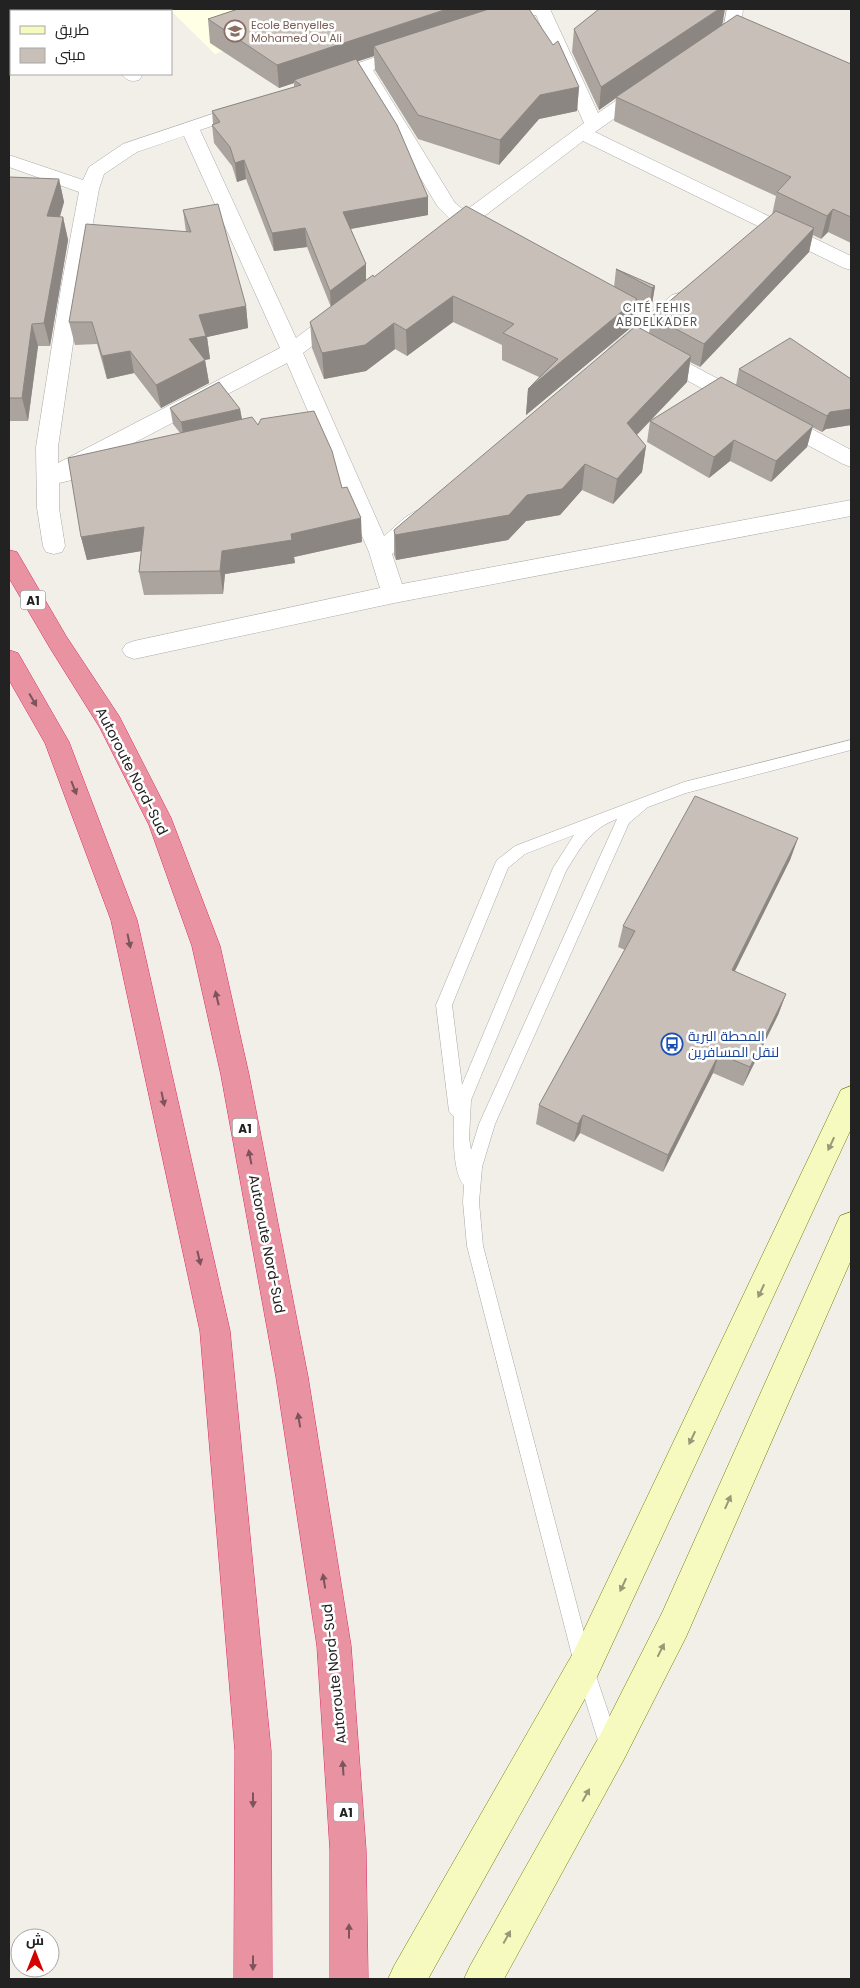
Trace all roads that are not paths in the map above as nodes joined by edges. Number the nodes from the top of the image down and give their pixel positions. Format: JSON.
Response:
{"nodes":[{"id":1,"x":540,"y":9,"type":"edge"},
{"id":2,"x":734,"y":9,"type":"edge"},
{"id":3,"x":473,"y":30,"type":"edge"},
{"id":4,"x":427,"y":46,"type":"edge"},
{"id":5,"x":775,"y":49,"type":"edge"},
{"id":6,"x":362,"y":67,"type":"junction"},
{"id":7,"x":659,"y":79,"type":"edge"},
{"id":8,"x":307,"y":87,"type":"edge"},
{"id":9,"x":262,"y":103,"type":"edge"},
{"id":10,"x":190,"y":129,"type":"junction"},
{"id":11,"x":587,"y":129,"type":"junction"},
{"id":12,"x":9,"y":161,"type":"edge"},
{"id":13,"x":89,"y":189,"type":"junction"},
{"id":14,"x":464,"y":222,"type":"junction"},
{"id":15,"x":498,"y":240,"type":"edge"},
{"id":16,"x":432,"y":245,"type":"edge"},
{"id":17,"x":851,"y":264,"type":"edge"},
{"id":18,"x":695,"y":286,"type":"edge"},
{"id":19,"x":354,"y":304,"type":"edge"},
{"id":20,"x":631,"y":341,"type":"junction"},
{"id":21,"x":292,"y":351,"type":"junction"},
{"id":22,"x":600,"y":366,"type":"edge"},
{"id":23,"x":851,"y":459,"type":"edge"},
{"id":24,"x":126,"y":461,"type":"edge"},
{"id":25,"x":48,"y":478,"type":"junction"},
{"id":26,"x":441,"y":501,"type":"edge"},
{"id":27,"x":851,"y":508,"type":"edge"},
{"id":28,"x":54,"y":546,"type":"dead end"},
{"id":29,"x":380,"y":552,"type":"junction"},
{"id":30,"x":9,"y":558,"type":"edge"},
{"id":31,"x":394,"y":594,"type":"junction"},
{"id":32,"x":134,"y":650,"type":"dead end"},
{"id":33,"x":9,"y":659,"type":"edge"},
{"id":34,"x":851,"y":745,"type":"edge"},
{"id":35,"x":643,"y":803,"type":"junction"},
{"id":36,"x":596,"y":821,"type":"junction"},
{"id":37,"x":851,"y":1099,"type":"edge"},
{"id":38,"x":461,"y":1138,"type":"junction"},
{"id":39,"x":471,"y":1202,"type":"junction"},
{"id":40,"x":851,"y":1226,"type":"edge"},
{"id":41,"x":584,"y":1668,"type":"junction"},
{"id":42,"x":611,"y":1749,"type":"junction"},
{"id":43,"x":253,"y":1979,"type":"edge"},
{"id":44,"x":349,"y":1979,"type":"edge"},
{"id":45,"x":407,"y":1979,"type":"edge"},
{"id":46,"x":483,"y":1979,"type":"edge"}],
"edges":[{"from":1,"to":3,"type":"street"},
{"from":1,"to":11,"type":"street"},
{"from":2,"to":5,"type":"street"},
{"from":4,"to":6,"type":"street"},
{"from":6,"to":8,"type":"street"},
{"from":6,"to":14,"type":"street"},
{"from":7,"to":11,"type":"street"},
{"from":9,"to":10,"type":"street"},
{"from":10,"to":13,"type":"street"},
{"from":10,"to":21,"type":"street"},
{"from":11,"to":14,"type":"street"},
{"from":11,"to":17,"type":"street"},
{"from":12,"to":13,"type":"street"},
{"from":13,"to":25,"type":"street"},
{"from":14,"to":15,"type":"street"},
{"from":14,"to":16,"type":"street"},
{"from":18,"to":20,"type":"street"},
{"from":19,"to":21,"type":"street"},
{"from":20,"to":22,"type":"street"},
{"from":20,"to":23,"type":"street"},
{"from":21,"to":25,"type":"street"},
{"from":21,"to":29,"type":"street"},
{"from":24,"to":25,"type":"street"},
{"from":25,"to":28,"type":"street"},
{"from":26,"to":29,"type":"street"},
{"from":27,"to":31,"type":"street"},
{"from":29,"to":31,"type":"street"},
{"from":44,"to":30,"type":"highway","name":"Autoroute Nord-Sud","number":"A1","one_way":true},
{"from":31,"to":32,"type":"street"},
{"from":33,"to":43,"type":"highway","one_way":true},
{"from":34,"to":35,"type":"lane"},
{"from":35,"to":36,"type":"lane"},
{"from":35,"to":39,"type":"lane"},
{"from":36,"to":38,"type":"lane"},
{"from":36,"to":38,"type":"lane"},
{"from":37,"to":41,"type":"street","one_way":true},
{"from":38,"to":39,"type":"lane"},
{"from":39,"to":41,"type":"lane"},
{"from":42,"to":40,"type":"street","one_way":true},
{"from":41,"to":42,"type":"lane"},
{"from":41,"to":45,"type":"street"},
{"from":46,"to":42,"type":"street","one_way":true}]}
